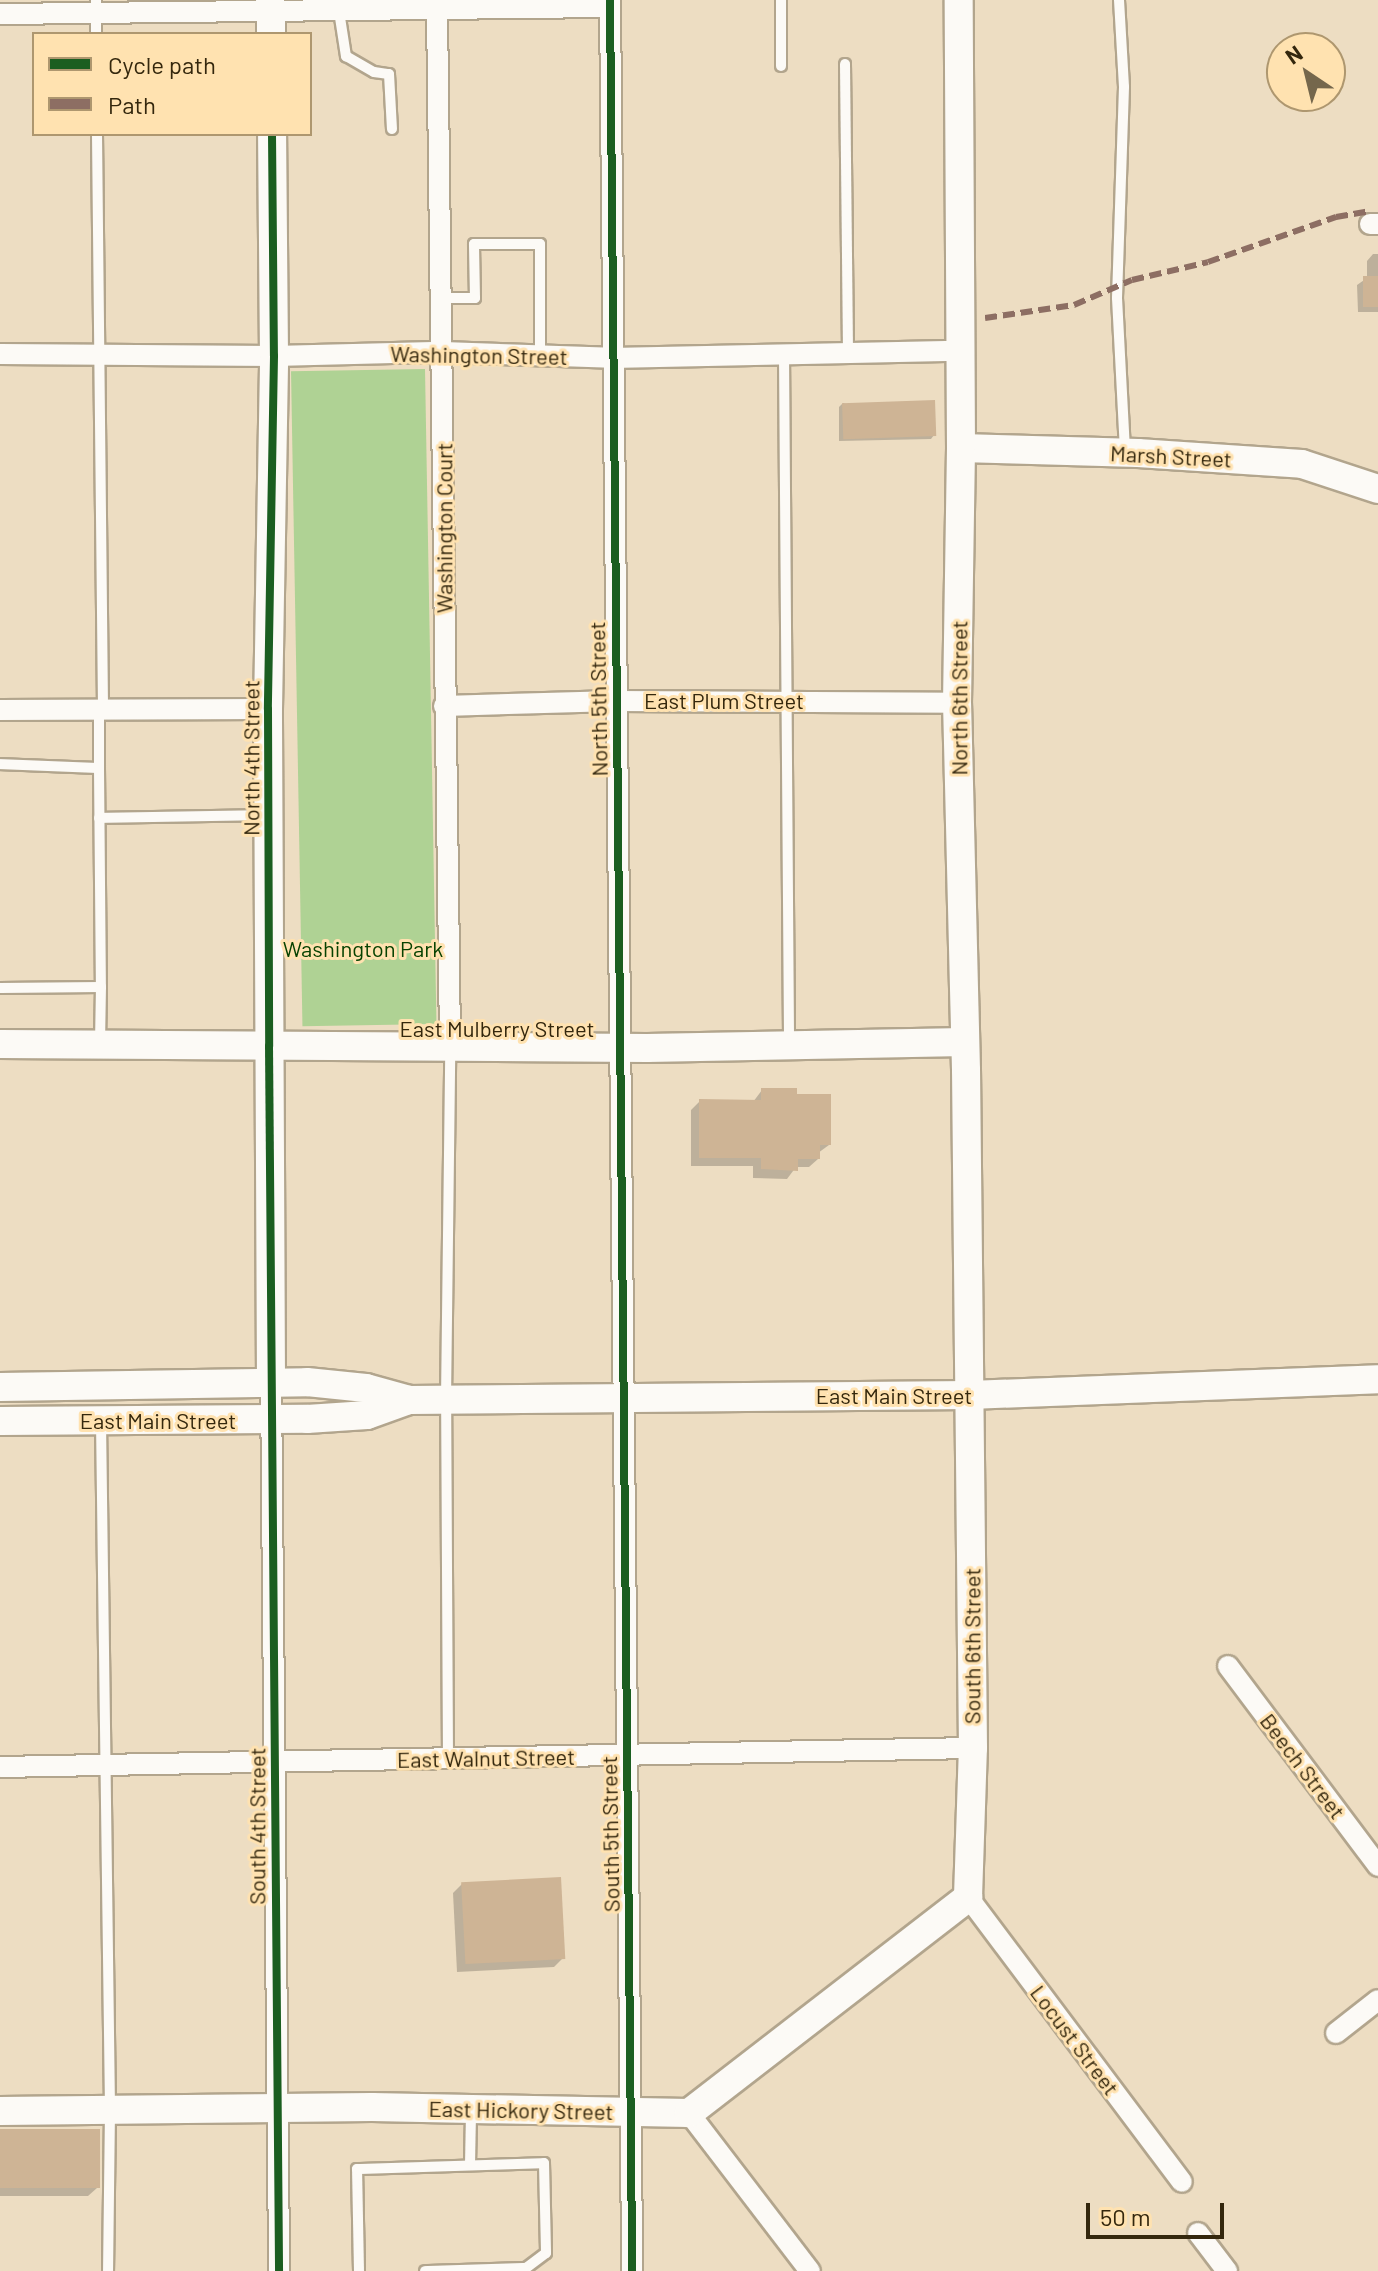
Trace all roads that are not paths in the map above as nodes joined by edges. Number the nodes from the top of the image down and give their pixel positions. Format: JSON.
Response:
{"nodes":[{"id":1,"x":781,"y":0,"type":"edge"},
{"id":2,"x":959,"y":0,"type":"edge"},
{"id":3,"x":1119,"y":0,"type":"edge"},
{"id":4,"x":462,"y":4,"type":"edge"},
{"id":5,"x":610,"y":4,"type":"edge"},
{"id":6,"x":437,"y":9,"type":"junction"},
{"id":7,"x":339,"y":11,"type":"junction"},
{"id":8,"x":0,"y":14,"type":"edge"},
{"id":9,"x":270,"y":15,"type":"edge"},
{"id":10,"x":96,"y":16,"type":"edge"},
{"id":11,"x":845,"y":64,"type":"dead end"},
{"id":12,"x":781,"y":66,"type":"dead end"},
{"id":13,"x":392,"y":129,"type":"dead end"},
{"id":14,"x":97,"y":136,"type":"edge"},
{"id":15,"x":272,"y":136,"type":"edge"},
{"id":16,"x":442,"y":298,"type":"junction"},
{"id":17,"x":958,"y":351,"type":"junction"},
{"id":18,"x":443,"y":352,"type":"junction"},
{"id":19,"x":848,"y":353,"type":"junction"},
{"id":20,"x":0,"y":354,"type":"edge"},
{"id":21,"x":99,"y":354,"type":"junction"},
{"id":22,"x":784,"y":354,"type":"junction"},
{"id":23,"x":540,"y":355,"type":"junction"},
{"id":24,"x":274,"y":356,"type":"junction"},
{"id":25,"x":611,"y":358,"type":"junction"},
{"id":26,"x":961,"y":448,"type":"junction"},
{"id":27,"x":1125,"y":453,"type":"junction"},
{"id":28,"x":1378,"y":489,"type":"edge"},
{"id":29,"x":616,"y":701,"type":"junction"},
{"id":30,"x":784,"y":702,"type":"junction"},
{"id":31,"x":957,"y":703,"type":"junction"},
{"id":32,"x":444,"y":706,"type":"junction"},
{"id":33,"x":268,"y":709,"type":"junction"},
{"id":34,"x":0,"y":710,"type":"edge"},
{"id":35,"x":101,"y":710,"type":"junction"},
{"id":36,"x":0,"y":764,"type":"edge"},
{"id":37,"x":99,"y":768,"type":"junction"},
{"id":38,"x":269,"y":815,"type":"junction"},
{"id":39,"x":99,"y":818,"type":"junction"},
{"id":40,"x":101,"y":987,"type":"junction"},
{"id":41,"x":0,"y":988,"type":"edge"},
{"id":42,"x":965,"y":1042,"type":"junction"},
{"id":43,"x":0,"y":1044,"type":"edge"},
{"id":44,"x":100,"y":1045,"type":"junction"},
{"id":45,"x":789,"y":1045,"type":"junction"},
{"id":46,"x":269,"y":1046,"type":"junction"},
{"id":47,"x":450,"y":1047,"type":"junction"},
{"id":48,"x":618,"y":1048,"type":"junction"},
{"id":49,"x":1378,"y":1379,"type":"edge"},
{"id":50,"x":271,"y":1381,"type":"junction"},
{"id":51,"x":0,"y":1387,"type":"edge"},
{"id":52,"x":970,"y":1395,"type":"junction"},
{"id":53,"x":621,"y":1398,"type":"junction"},
{"id":54,"x":409,"y":1400,"type":"junction"},
{"id":55,"x":446,"y":1400,"type":"junction"},
{"id":56,"x":0,"y":1421,"type":"edge"},
{"id":57,"x":101,"y":1421,"type":"junction"},
{"id":58,"x":272,"y":1421,"type":"junction"},
{"id":59,"x":1228,"y":1666,"type":"dead end"},
{"id":60,"x":973,"y":1748,"type":"junction"},
{"id":61,"x":627,"y":1757,"type":"junction"},
{"id":62,"x":448,"y":1759,"type":"junction"},
{"id":63,"x":275,"y":1760,"type":"junction"},
{"id":64,"x":106,"y":1764,"type":"junction"},
{"id":65,"x":0,"y":1767,"type":"edge"},
{"id":66,"x":1378,"y":1866,"type":"edge"},
{"id":67,"x":968,"y":1897,"type":"junction"},
{"id":68,"x":1378,"y":2000,"type":"edge"},
{"id":69,"x":1336,"y":2033,"type":"dead end"},
{"id":70,"x":275,"y":2108,"type":"junction"},
{"id":71,"x":471,"y":2109,"type":"junction"},
{"id":72,"x":110,"y":2110,"type":"junction"},
{"id":73,"x":0,"y":2111,"type":"edge"},
{"id":74,"x":631,"y":2111,"type":"junction"},
{"id":75,"x":689,"y":2113,"type":"junction"},
{"id":76,"x":470,"y":2165,"type":"junction"},
{"id":77,"x":1182,"y":2182,"type":"dead end"},
{"id":78,"x":1198,"y":2233,"type":"dead end"},
{"id":79,"x":526,"y":2270,"type":"edge"},
{"id":80,"x":108,"y":2271,"type":"edge"},
{"id":81,"x":279,"y":2271,"type":"edge"},
{"id":82,"x":359,"y":2271,"type":"edge"},
{"id":83,"x":425,"y":2271,"type":"edge"},
{"id":84,"x":632,"y":2271,"type":"edge"},
{"id":85,"x":810,"y":2271,"type":"edge"},
{"id":86,"x":1227,"y":2271,"type":"edge"}],
"edges":[{"from":1,"to":12,"type":"lane"},
{"from":2,"to":17,"type":"street","name":"North 6th Street"},
{"from":3,"to":27,"type":"lane"},
{"from":4,"to":5,"type":"street"},
{"from":4,"to":6,"type":"street"},
{"from":5,"to":25,"type":"street","name":"North 5th Street"},
{"from":6,"to":7,"type":"street"},
{"from":6,"to":16,"type":"street","name":"Washington Court"},
{"from":7,"to":9,"type":"street"},
{"from":7,"to":13,"type":"lane"},
{"from":8,"to":10,"type":"street"},
{"from":9,"to":10,"type":"street"},
{"from":11,"to":19,"type":"lane"},
{"from":14,"to":21,"type":"lane"},
{"from":15,"to":24,"type":"street","name":"North 4th Street"},
{"from":16,"to":18,"type":"street","name":"Washington Court"},
{"from":16,"to":23,"type":"lane"},
{"from":17,"to":19,"type":"street","name":"Washington Street"},
{"from":17,"to":26,"type":"street","name":"North 6th Street"},
{"from":18,"to":23,"type":"street","name":"Washington Street"},
{"from":18,"to":24,"type":"street","name":"Washington Street"},
{"from":18,"to":32,"type":"street","name":"Washington Court"},
{"from":19,"to":22,"type":"street","name":"Washington Street"},
{"from":20,"to":21,"type":"street","name":"Washington Street"},
{"from":21,"to":24,"type":"street","name":"Washington Street"},
{"from":21,"to":35,"type":"lane"},
{"from":22,"to":25,"type":"street","name":"Washington Street"},
{"from":22,"to":30,"type":"lane"},
{"from":23,"to":25,"type":"street","name":"Washington Street"},
{"from":24,"to":33,"type":"street","name":"North 4th Street"},
{"from":25,"to":29,"type":"street","name":"North 5th Street"},
{"from":26,"to":27,"type":"street","name":"Marsh Street"},
{"from":26,"to":31,"type":"street","name":"North 6th Street"},
{"from":27,"to":28,"type":"street","name":"Marsh Street"},
{"from":29,"to":30,"type":"street","name":"East Plum Street"},
{"from":29,"to":32,"type":"street","name":"East Plum Street"},
{"from":29,"to":48,"type":"street","name":"North 5th Street"},
{"from":30,"to":31,"type":"street","name":"East Plum Street"},
{"from":30,"to":45,"type":"lane"},
{"from":31,"to":42,"type":"street","name":"North 6th Street"},
{"from":32,"to":47,"type":"street","name":"Washington Court"},
{"from":33,"to":35,"type":"street"},
{"from":33,"to":38,"type":"street","name":"North 4th Street"},
{"from":34,"to":35,"type":"street"},
{"from":35,"to":37,"type":"lane"},
{"from":36,"to":37,"type":"lane"},
{"from":37,"to":39,"type":"lane"},
{"from":38,"to":39,"type":"lane"},
{"from":38,"to":46,"type":"street","name":"North 4th Street"},
{"from":39,"to":40,"type":"lane"},
{"from":40,"to":41,"type":"lane"},
{"from":40,"to":44,"type":"lane"},
{"from":42,"to":45,"type":"street","name":"East Mulberry Street"},
{"from":42,"to":52,"type":"street","name":"North 6th Street"},
{"from":43,"to":44,"type":"street","name":"East Mulberry Street"},
{"from":44,"to":46,"type":"street","name":"East Mulberry Street"},
{"from":45,"to":48,"type":"street","name":"East Mulberry Street"},
{"from":46,"to":47,"type":"street","name":"East Mulberry Street"},
{"from":46,"to":50,"type":"street","name":"North 4th Street"},
{"from":47,"to":48,"type":"street","name":"East Mulberry Street"},
{"from":47,"to":55,"type":"lane"},
{"from":48,"to":53,"type":"street","name":"North 5th Street"},
{"from":49,"to":52,"type":"street","name":"East Main Street"},
{"from":50,"to":51,"type":"street","name":"East Main Street"},
{"from":50,"to":54,"type":"street","name":"East Main Street"},
{"from":50,"to":58,"type":"street","name":"South 4th Street"},
{"from":52,"to":53,"type":"street","name":"East Main Street"},
{"from":52,"to":60,"type":"street","name":"South 6th Street"},
{"from":53,"to":55,"type":"street","name":"East Main Street"},
{"from":53,"to":61,"type":"street","name":"South 5th Street"},
{"from":54,"to":55,"type":"street","name":"East Main Street"},
{"from":54,"to":58,"type":"street","name":"East Main Street"},
{"from":55,"to":62,"type":"lane"},
{"from":56,"to":57,"type":"street","name":"East Main Street"},
{"from":57,"to":58,"type":"street","name":"East Main Street"},
{"from":57,"to":64,"type":"lane"},
{"from":58,"to":63,"type":"street","name":"South 4th Street"},
{"from":59,"to":66,"type":"street","name":"Beech Street"},
{"from":60,"to":61,"type":"street","name":"East Walnut Street"},
{"from":60,"to":67,"type":"street","name":"South 6th Street"},
{"from":61,"to":62,"type":"street","name":"East Walnut Street"},
{"from":61,"to":74,"type":"street","name":"South 5th Street"},
{"from":62,"to":63,"type":"street","name":"East Walnut Street"},
{"from":63,"to":64,"type":"street","name":"East Walnut Street"},
{"from":63,"to":70,"type":"street","name":"South 4th Street"},
{"from":64,"to":65,"type":"street","name":"East Walnut Street"},
{"from":64,"to":72,"type":"lane"},
{"from":67,"to":75,"type":"street"},
{"from":67,"to":77,"type":"street","name":"Locust Street"},
{"from":68,"to":69,"type":"street"},
{"from":70,"to":71,"type":"street","name":"East Hickory Street"},
{"from":70,"to":72,"type":"street","name":"East Hickory Street"},
{"from":70,"to":81,"type":"street","name":"South 4th Street"},
{"from":71,"to":74,"type":"street","name":"East Hickory Street"},
{"from":71,"to":76,"type":"lane"},
{"from":72,"to":73,"type":"street","name":"East Hickory Street"},
{"from":72,"to":80,"type":"lane"},
{"from":74,"to":75,"type":"street","name":"East Hickory Street"},
{"from":74,"to":84,"type":"street","name":"South 5th Street"},
{"from":75,"to":85,"type":"street"},
{"from":76,"to":79,"type":"lane"},
{"from":76,"to":82,"type":"lane"},
{"from":78,"to":86,"type":"street"},
{"from":79,"to":83,"type":"lane"}]}
